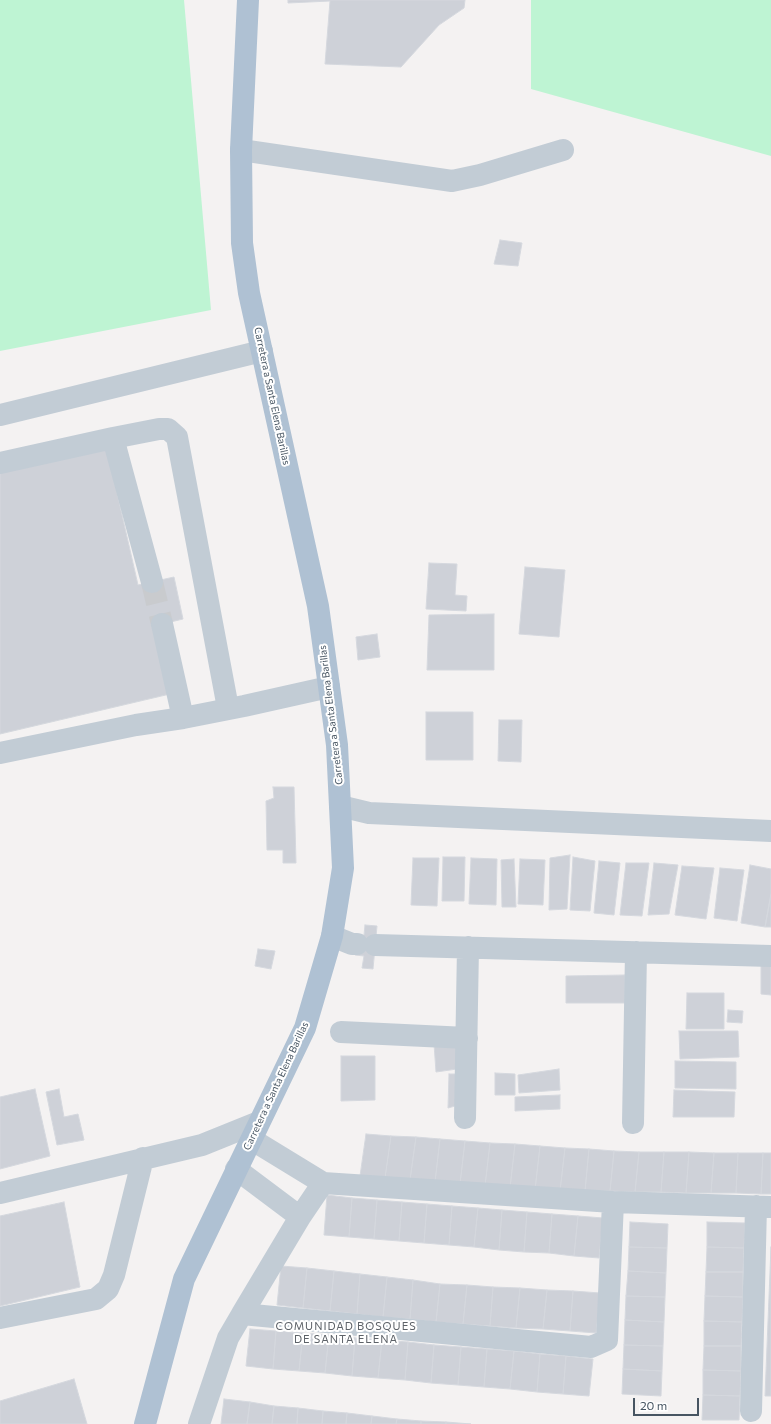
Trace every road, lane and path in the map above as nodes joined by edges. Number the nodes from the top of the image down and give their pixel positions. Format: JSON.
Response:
{"nodes":[{"id":1,"x":248,"y":0,"type":"edge"},
{"id":2,"x":241,"y":150,"type":"junction"},
{"id":3,"x":562,"y":150,"type":"dead end"},
{"id":4,"x":262,"y":350,"type":"junction"},
{"id":5,"x":0,"y":415,"type":"edge"},
{"id":6,"x":113,"y":438,"type":"junction"},
{"id":7,"x":0,"y":463,"type":"edge"},
{"id":8,"x":152,"y":582,"type":"tunnel mouth"},
{"id":9,"x":162,"y":624,"type":"tunnel mouth"},
{"id":10,"x":328,"y":687,"type":"junction"},
{"id":11,"x":228,"y":708,"type":"junction"},
{"id":12,"x":183,"y":718,"type":"junction"},
{"id":13,"x":0,"y":753,"type":"edge"},
{"id":14,"x":340,"y":806,"type":"junction"},
{"id":15,"x":771,"y":832,"type":"edge"},
{"id":16,"x":332,"y":936,"type":"junction"},
{"id":17,"x":468,"y":947,"type":"junction"},
{"id":18,"x":636,"y":952,"type":"junction"},
{"id":19,"x":771,"y":956,"type":"edge"},
{"id":20,"x":341,"y":1032,"type":"dead end"},
{"id":21,"x":467,"y":1038,"type":"junction"},
{"id":22,"x":465,"y":1118,"type":"dead end"},
{"id":23,"x":633,"y":1123,"type":"dead end"},
{"id":24,"x":255,"y":1130,"type":"junction"},
{"id":25,"x":143,"y":1158,"type":"junction"},
{"id":26,"x":236,"y":1169,"type":"junction"},
{"id":27,"x":323,"y":1183,"type":"junction"},
{"id":28,"x":0,"y":1193,"type":"edge"},
{"id":29,"x":613,"y":1202,"type":"junction"},
{"id":30,"x":764,"y":1206,"type":"edge"},
{"id":31,"x":300,"y":1217,"type":"junction"},
{"id":32,"x":242,"y":1314,"type":"junction"},
{"id":33,"x":0,"y":1318,"type":"edge"},
{"id":34,"x":750,"y":1411,"type":"dead end"},
{"id":35,"x":146,"y":1424,"type":"edge"},
{"id":36,"x":198,"y":1424,"type":"edge"}],
"edges":[{"from":1,"to":2,"type":"main road","name":"Carretera a Santa Elena Barillas"},
{"from":2,"to":3,"type":"street"},
{"from":2,"to":4,"type":"main road","name":"Carretera a Santa Elena Barillas"},
{"from":4,"to":5,"type":"street"},
{"from":4,"to":10,"type":"main road","name":"Carretera a Santa Elena Barillas"},
{"from":6,"to":7,"type":"street"},
{"from":6,"to":8,"type":"street"},
{"from":6,"to":11,"type":"street"},
{"from":9,"to":12,"type":"street"},
{"from":10,"to":11,"type":"street"},
{"from":10,"to":14,"type":"main road","name":"Carretera a Santa Elena Barillas"},
{"from":11,"to":12,"type":"street"},
{"from":12,"to":13,"type":"street"},
{"from":14,"to":15,"type":"street"},
{"from":14,"to":16,"type":"main road","name":"Carretera a Santa Elena Barillas"},
{"from":16,"to":17,"type":"street"},
{"from":16,"to":24,"type":"main road","name":"Carretera a Santa Elena Barillas"},
{"from":17,"to":18,"type":"street"},
{"from":17,"to":21,"type":"street"},
{"from":18,"to":19,"type":"street"},
{"from":18,"to":23,"type":"street"},
{"from":20,"to":21,"type":"street"},
{"from":21,"to":22,"type":"street"},
{"from":24,"to":25,"type":"street"},
{"from":24,"to":26,"type":"main road","name":"Carretera a Santa Elena Barillas"},
{"from":24,"to":27,"type":"street"},
{"from":25,"to":28,"type":"street"},
{"from":25,"to":33,"type":"street"},
{"from":26,"to":31,"type":"street"},
{"from":26,"to":35,"type":"main road","name":"Carretera a Santa Elena Barillas"},
{"from":27,"to":29,"type":"street"},
{"from":27,"to":31,"type":"street"},
{"from":29,"to":30,"type":"street"},
{"from":29,"to":32,"type":"street"},
{"from":30,"to":34,"type":"street"},
{"from":31,"to":32,"type":"street"},
{"from":32,"to":36,"type":"street"}]}
